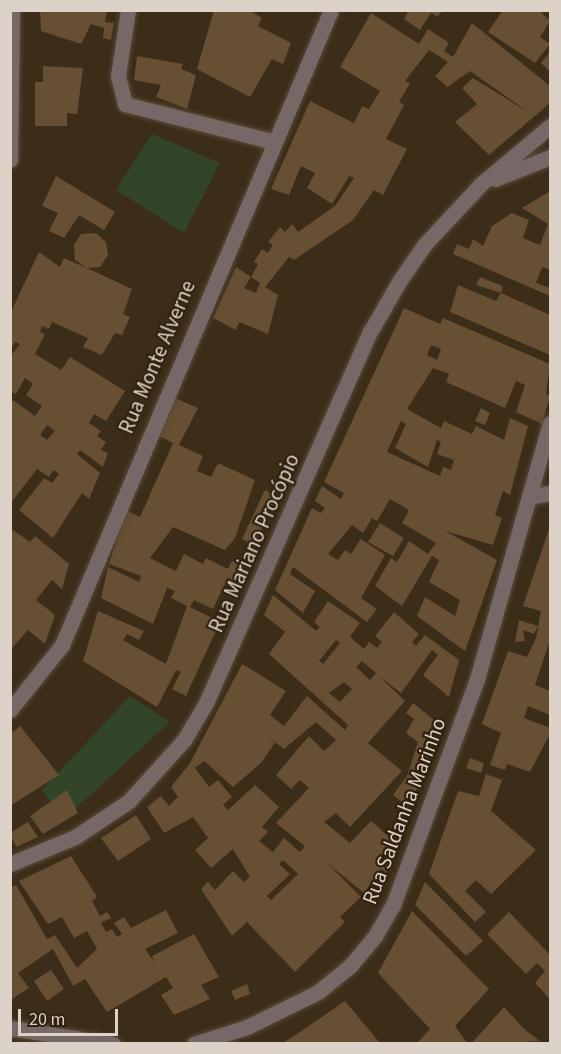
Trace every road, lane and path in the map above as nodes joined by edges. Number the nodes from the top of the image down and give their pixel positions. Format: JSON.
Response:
{"nodes":[{"id":1,"x":12,"y":10,"type":"edge"},
{"id":2,"x":128,"y":10,"type":"edge"},
{"id":3,"x":331,"y":10,"type":"edge"},
{"id":4,"x":550,"y":126,"type":"edge"},
{"id":5,"x":271,"y":141,"type":"junction"},
{"id":6,"x":550,"y":157,"type":"edge"},
{"id":7,"x":10,"y":160,"type":"edge"},
{"id":8,"x":481,"y":184,"type":"junction"},
{"id":9,"x":550,"y":423,"type":"edge"},
{"id":10,"x":550,"y":494,"type":"edge"},
{"id":11,"x":533,"y":496,"type":"junction"},
{"id":12,"x":10,"y":710,"type":"edge"},
{"id":13,"x":10,"y":864,"type":"edge"},
{"id":14,"x":10,"y":1028,"type":"edge"},
{"id":15,"x":113,"y":1044,"type":"edge"},
{"id":16,"x":194,"y":1044,"type":"edge"}],
"edges":[{"from":1,"to":7,"type":"street"},
{"from":2,"to":5,"type":"street"},
{"from":3,"to":5,"type":"street","name":"Rua Monte Alverne"},
{"from":4,"to":8,"type":"street","name":"Rua Mariano Procópio"},
{"from":5,"to":12,"type":"street","name":"Rua Monte Alverne"},
{"from":6,"to":8,"type":"street"},
{"from":8,"to":13,"type":"street","name":"Rua Mariano Procópio"},
{"from":9,"to":11,"type":"street","name":"Rua Saldanha Marinho"},
{"from":10,"to":11,"type":"street"},
{"from":11,"to":16,"type":"street","name":"Rua Saldanha Marinho"},
{"from":14,"to":15,"type":"street"}]}
